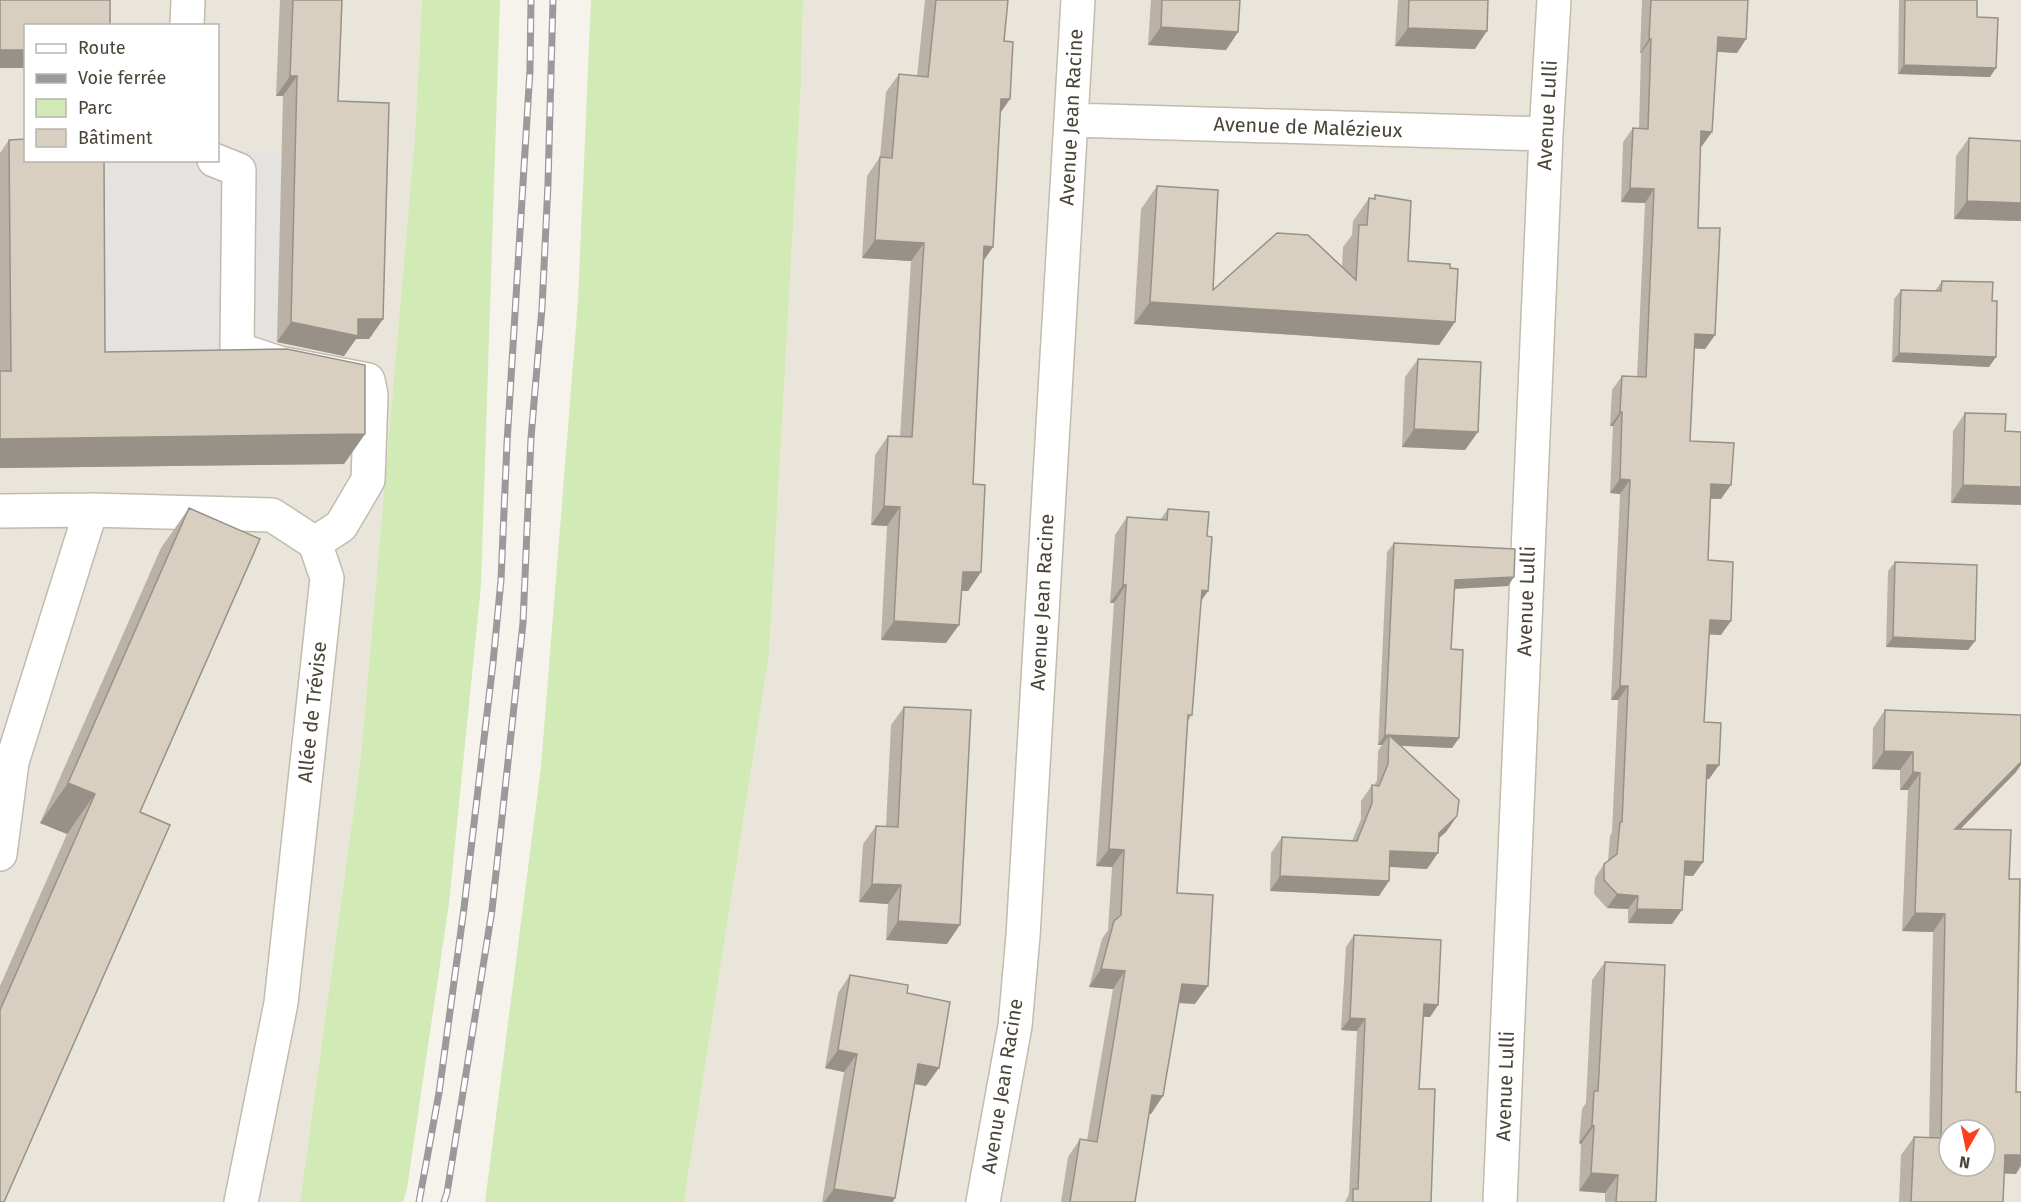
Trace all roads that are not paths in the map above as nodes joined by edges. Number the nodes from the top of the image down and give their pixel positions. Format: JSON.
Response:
{"nodes":[{"id":1,"x":188,"y":0,"type":"edge"},
{"id":2,"x":1077,"y":0,"type":"edge"},
{"id":3,"x":1554,"y":0,"type":"edge"},
{"id":4,"x":187,"y":24,"type":"edge"},
{"id":5,"x":1071,"y":120,"type":"junction"},
{"id":6,"x":1546,"y":134,"type":"junction"},
{"id":7,"x":219,"y":162,"type":"edge"},
{"id":8,"x":91,"y":510,"type":"junction"},
{"id":9,"x":0,"y":511,"type":"edge"},
{"id":10,"x":315,"y":543,"type":"junction"},
{"id":11,"x":0,"y":854,"type":"edge"},
{"id":12,"x":241,"y":1202,"type":"edge"},
{"id":13,"x":983,"y":1202,"type":"edge"},
{"id":14,"x":1500,"y":1202,"type":"edge"}],
"edges":[{"from":1,"to":4,"type":"street"},
{"from":2,"to":5,"type":"street","name":"Avenue Jean Racine"},
{"from":3,"to":6,"type":"street","name":"Avenue Lulli"},
{"from":5,"to":6,"type":"street","name":"Avenue de Malézieux"},
{"from":5,"to":13,"type":"street","name":"Avenue Jean Racine"},
{"from":6,"to":14,"type":"street","name":"Avenue Lulli"},
{"from":7,"to":10,"type":"street"},
{"from":8,"to":9,"type":"street"},
{"from":8,"to":10,"type":"street"},
{"from":8,"to":11,"type":"street"},
{"from":10,"to":12,"type":"street","name":"Allée de Trévise"}]}
